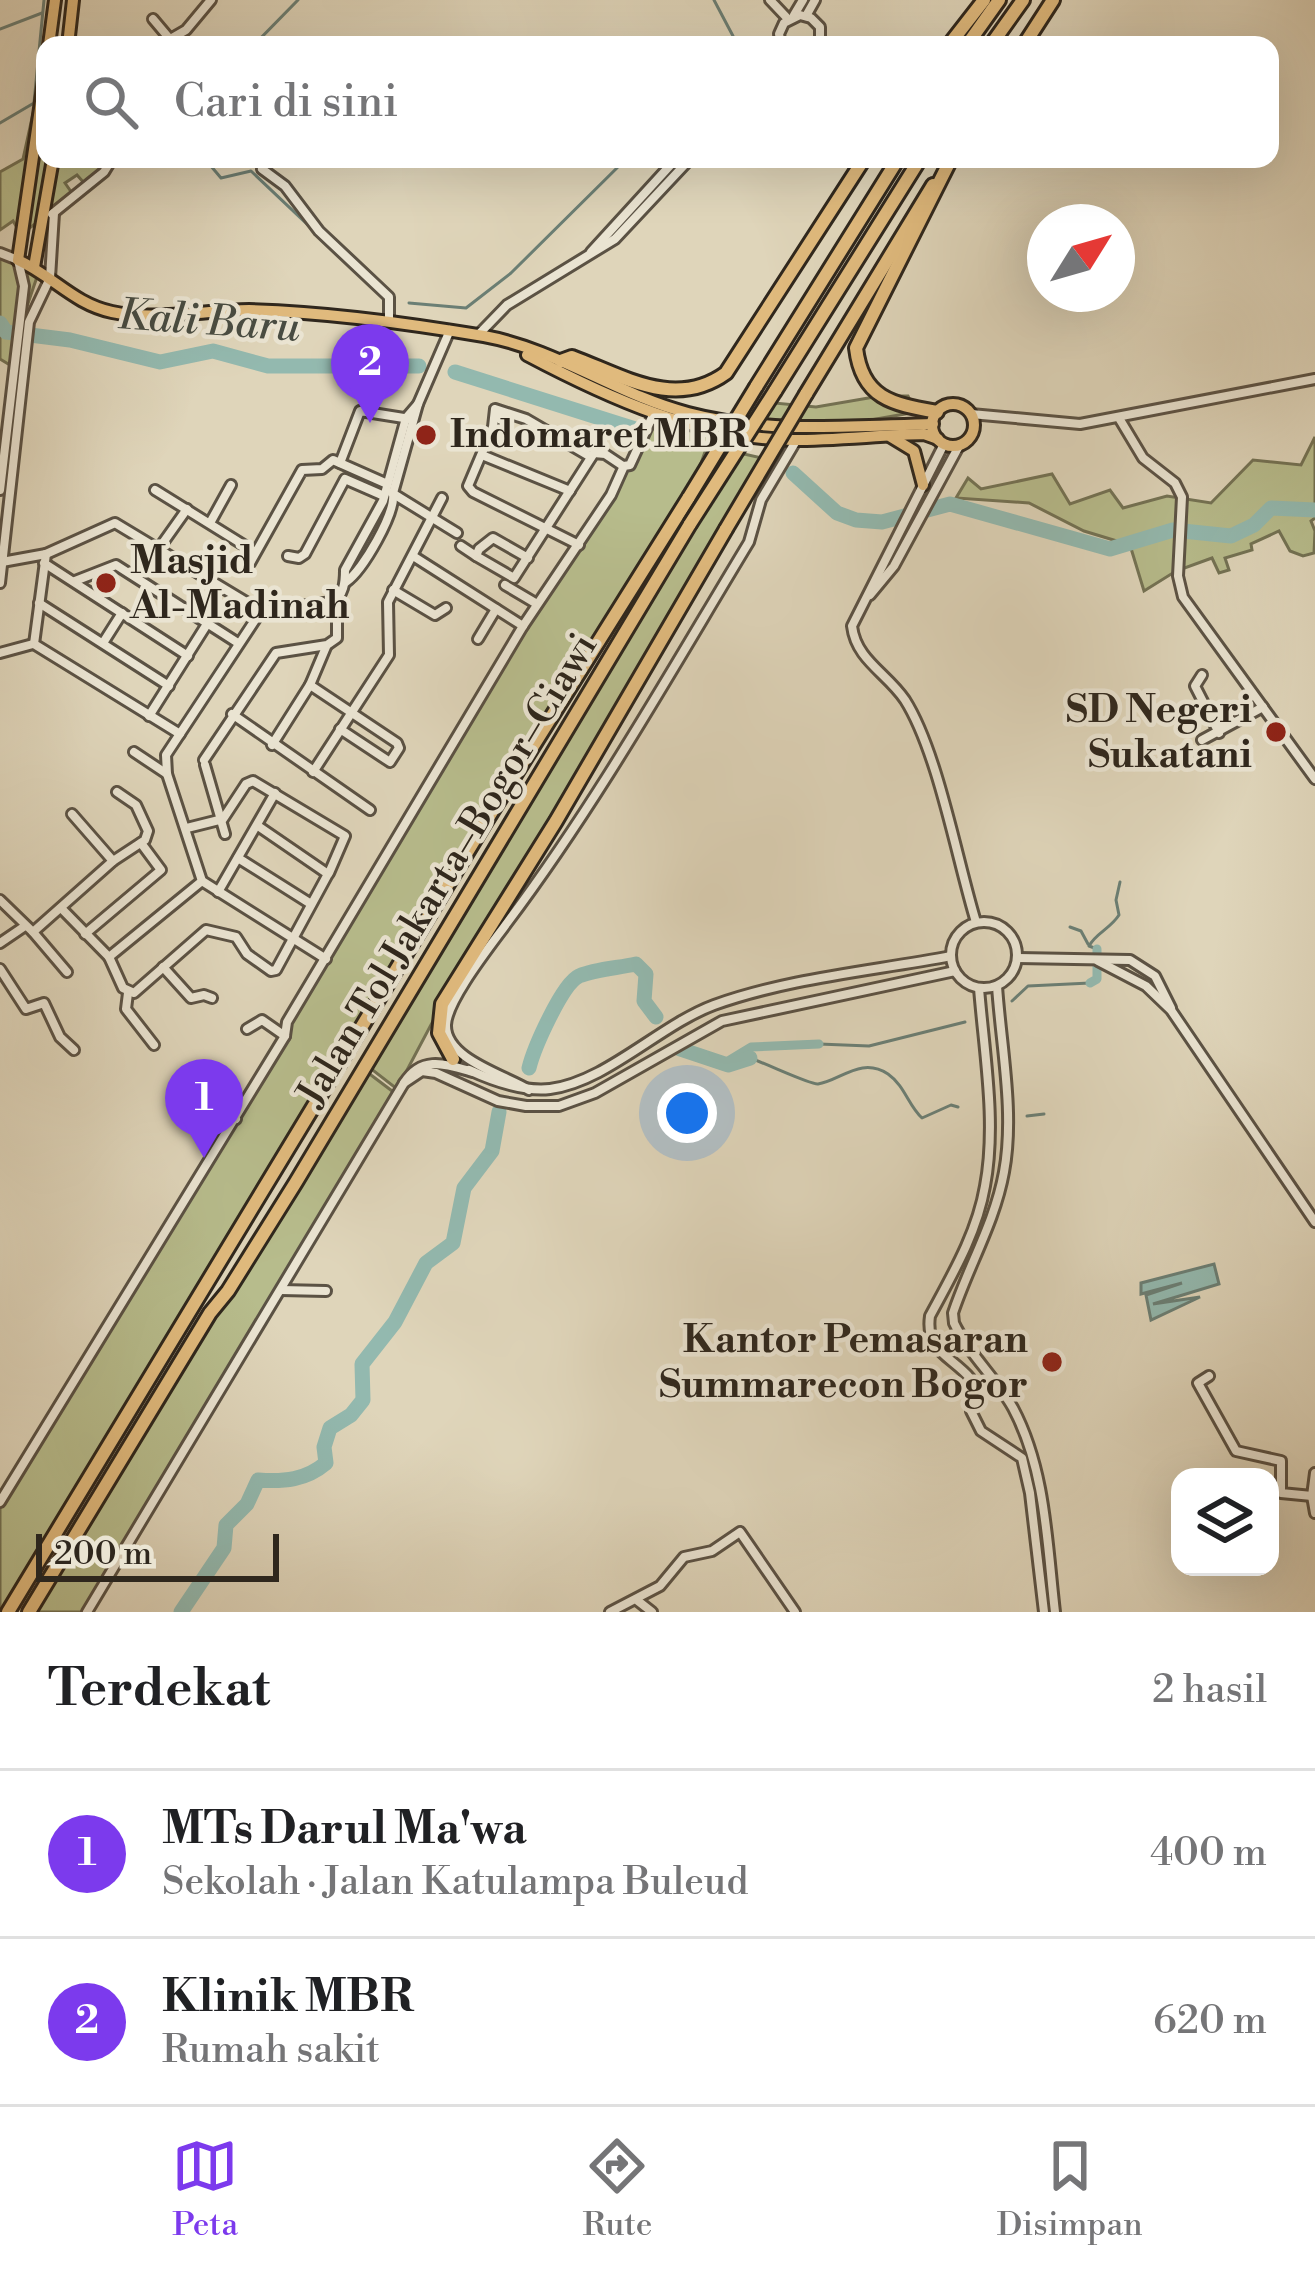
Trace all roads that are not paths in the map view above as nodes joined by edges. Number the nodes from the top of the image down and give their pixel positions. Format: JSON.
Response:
{"nodes":[{"id":1,"x":56,"y":0,"type":"edge"},
{"id":2,"x":74,"y":0,"type":"edge"},
{"id":3,"x":212,"y":0,"type":"edge"},
{"id":4,"x":770,"y":0,"type":"edge"},
{"id":5,"x":803,"y":0,"type":"edge"},
{"id":6,"x":815,"y":0,"type":"edge"},
{"id":7,"x":984,"y":0,"type":"edge"},
{"id":8,"x":999,"y":0,"type":"edge"},
{"id":9,"x":1023,"y":0,"type":"edge"},
{"id":10,"x":1053,"y":0,"type":"edge"},
{"id":11,"x":806,"y":16,"type":"junction"},
{"id":12,"x":791,"y":17,"type":"junction"},
{"id":13,"x":153,"y":19,"type":"dead end"},
{"id":14,"x":50,"y":36,"type":"edge"},
{"id":15,"x":69,"y":36,"type":"edge"},
{"id":16,"x":167,"y":36,"type":"edge"},
{"id":17,"x":174,"y":36,"type":"edge"},
{"id":18,"x":781,"y":36,"type":"edge"},
{"id":19,"x":820,"y":36,"type":"edge"},
{"id":20,"x":956,"y":36,"type":"edge"},
{"id":21,"x":973,"y":36,"type":"edge"},
{"id":22,"x":997,"y":36,"type":"edge"},
{"id":23,"x":1030,"y":36,"type":"edge"},
{"id":24,"x":36,"y":136,"type":"edge"},
{"id":25,"x":53,"y":168,"type":"edge"},
{"id":26,"x":106,"y":168,"type":"edge"},
{"id":27,"x":668,"y":168,"type":"edge"},
{"id":28,"x":682,"y":168,"type":"edge"},
{"id":29,"x":858,"y":168,"type":"edge"},
{"id":30,"x":892,"y":168,"type":"edge"},
{"id":31,"x":914,"y":168,"type":"edge"},
{"id":32,"x":944,"y":168,"type":"edge"},
{"id":33,"x":946,"y":168,"type":"edge"},
{"id":34,"x":262,"y":169,"type":"dead end"},
{"id":35,"x":50,"y":215,"type":"junction"},
{"id":36,"x":590,"y":253,"type":"junction"},
{"id":37,"x":0,"y":254,"type":"edge"},
{"id":38,"x":18,"y":260,"type":"junction"},
{"id":39,"x":34,"y":267,"type":"junction"},
{"id":40,"x":50,"y":278,"type":"junction"},
{"id":41,"x":26,"y":321,"type":"junction"},
{"id":42,"x":389,"y":322,"type":"junction"},
{"id":43,"x":449,"y":335,"type":"junction"},
{"id":44,"x":478,"y":335,"type":"junction"},
{"id":45,"x":22,"y":347,"type":"junction"},
{"id":46,"x":559,"y":366,"type":"junction"},
{"id":47,"x":1315,"y":379,"type":"edge"},
{"id":48,"x":971,"y":414,"type":"junction"},
{"id":49,"x":652,"y":418,"type":"junction"},
{"id":50,"x":935,"y":418,"type":"junction"},
{"id":51,"x":1119,"y":418,"type":"junction"},
{"id":52,"x":410,"y":419,"type":"junction"},
{"id":53,"x":886,"y":435,"type":"junction"},
{"id":54,"x":797,"y":440,"type":"junction"},
{"id":55,"x":941,"y":441,"type":"junction"},
{"id":56,"x":959,"y":446,"type":"junction"},
{"id":57,"x":482,"y":455,"type":"junction"},
{"id":58,"x":591,"y":457,"type":"junction"},
{"id":59,"x":5,"y":458,"type":"junction"},
{"id":60,"x":17,"y":459,"type":"junction"},
{"id":61,"x":340,"y":463,"type":"junction"},
{"id":62,"x":627,"y":466,"type":"junction"},
{"id":63,"x":231,"y":485,"type":"dead end"},
{"id":64,"x":926,"y":489,"type":"junction"},
{"id":65,"x":0,"y":490,"type":"edge"},
{"id":66,"x":155,"y":490,"type":"dead end"},
{"id":67,"x":387,"y":490,"type":"junction"},
{"id":68,"x":570,"y":491,"type":"junction"},
{"id":69,"x":442,"y":498,"type":"dead end"},
{"id":70,"x":187,"y":509,"type":"junction"},
{"id":71,"x":433,"y":518,"type":"junction"},
{"id":72,"x":210,"y":523,"type":"junction"},
{"id":73,"x":548,"y":526,"type":"junction"},
{"id":74,"x":457,"y":533,"type":"dead end"},
{"id":75,"x":579,"y":545,"type":"junction"},
{"id":76,"x":461,"y":546,"type":"dead end"},
{"id":77,"x":160,"y":548,"type":"junction"},
{"id":78,"x":255,"y":552,"type":"junction"},
{"id":79,"x":288,"y":556,"type":"dead end"},
{"id":80,"x":413,"y":556,"type":"junction"},
{"id":81,"x":476,"y":556,"type":"junction"},
{"id":82,"x":528,"y":558,"type":"junction"},
{"id":83,"x":45,"y":559,"type":"junction"},
{"id":84,"x":2,"y":562,"type":"edge"},
{"id":85,"x":250,"y":563,"type":"dead end"},
{"id":86,"x":75,"y":581,"type":"junction"},
{"id":87,"x":0,"y":583,"type":"edge"},
{"id":88,"x":505,"y":585,"type":"dead end"},
{"id":89,"x":393,"y":590,"type":"junction"},
{"id":90,"x":337,"y":599,"type":"junction"},
{"id":91,"x":39,"y":603,"type":"junction"},
{"id":92,"x":537,"y":604,"type":"junction"},
{"id":93,"x":861,"y":606,"type":"junction"},
{"id":94,"x":446,"y":608,"type":"dead end"},
{"id":95,"x":496,"y":609,"type":"junction"},
{"id":96,"x":261,"y":611,"type":"junction"},
{"id":97,"x":122,"y":613,"type":"junction"},
{"id":98,"x":207,"y":624,"type":"junction"},
{"id":99,"x":524,"y":626,"type":"junction"},
{"id":100,"x":478,"y":639,"type":"dead end"},
{"id":101,"x":104,"y":643,"type":"junction"},
{"id":102,"x":238,"y":643,"type":"junction"},
{"id":103,"x":34,"y":644,"type":"junction"},
{"id":104,"x":327,"y":645,"type":"junction"},
{"id":105,"x":0,"y":652,"type":"edge"},
{"id":106,"x":188,"y":656,"type":"junction"},
{"id":107,"x":1202,"y":675,"type":"dead end"},
{"id":108,"x":310,"y":685,"type":"junction"},
{"id":109,"x":169,"y":686,"type":"junction"},
{"id":110,"x":1264,"y":707,"type":"junction"},
{"id":111,"x":350,"y":713,"type":"junction"},
{"id":112,"x":232,"y":714,"type":"junction"},
{"id":113,"x":149,"y":716,"type":"junction"},
{"id":114,"x":340,"y":729,"type":"junction"},
{"id":115,"x":180,"y":734,"type":"junction"},
{"id":116,"x":1219,"y":734,"type":"junction"},
{"id":117,"x":1202,"y":740,"type":"dead end"},
{"id":118,"x":272,"y":745,"type":"junction"},
{"id":119,"x":134,"y":752,"type":"dead end"},
{"id":120,"x":313,"y":772,"type":"junction"},
{"id":121,"x":167,"y":775,"type":"junction"},
{"id":122,"x":1315,"y":779,"type":"edge"},
{"id":123,"x":117,"y":792,"type":"dead end"},
{"id":124,"x":275,"y":793,"type":"junction"},
{"id":125,"x":370,"y":810,"type":"dead end"},
{"id":126,"x":72,"y":814,"type":"dead end"},
{"id":127,"x":223,"y":819,"type":"junction"},
{"id":128,"x":258,"y":826,"type":"junction"},
{"id":129,"x":187,"y":828,"type":"junction"},
{"id":130,"x":225,"y":834,"type":"dead end"},
{"id":131,"x":141,"y":843,"type":"junction"},
{"id":132,"x":238,"y":858,"type":"junction"},
{"id":133,"x":113,"y":861,"type":"junction"},
{"id":134,"x":328,"y":874,"type":"junction"},
{"id":135,"x":202,"y":881,"type":"junction"},
{"id":136,"x":218,"y":892,"type":"junction"},
{"id":137,"x":0,"y":900,"type":"edge"},
{"id":138,"x":310,"y":904,"type":"junction"},
{"id":139,"x":62,"y":909,"type":"junction"},
{"id":140,"x":976,"y":922,"type":"junction"},
{"id":141,"x":29,"y":929,"type":"junction"},
{"id":142,"x":85,"y":934,"type":"junction"},
{"id":143,"x":293,"y":941,"type":"junction"},
{"id":144,"x":0,"y":944,"type":"edge"},
{"id":145,"x":951,"y":956,"type":"junction"},
{"id":146,"x":109,"y":958,"type":"junction"},
{"id":147,"x":1018,"y":958,"type":"junction"},
{"id":148,"x":326,"y":959,"type":"junction"},
{"id":149,"x":1098,"y":961,"type":"junction"},
{"id":150,"x":1141,"y":965,"type":"junction"},
{"id":151,"x":163,"y":967,"type":"junction"},
{"id":152,"x":0,"y":969,"type":"edge"},
{"id":153,"x":955,"y":971,"type":"junction"},
{"id":154,"x":67,"y":972,"type":"dead end"},
{"id":155,"x":1131,"y":979,"type":"junction"},
{"id":156,"x":997,"y":986,"type":"junction"},
{"id":157,"x":979,"y":988,"type":"junction"},
{"id":158,"x":128,"y":994,"type":"junction"},
{"id":159,"x":212,"y":998,"type":"dead end"},
{"id":160,"x":1171,"y":1010,"type":"junction"},
{"id":161,"x":247,"y":1029,"type":"dead end"},
{"id":162,"x":286,"y":1036,"type":"junction"},
{"id":163,"x":154,"y":1045,"type":"dead end"},
{"id":164,"x":74,"y":1050,"type":"dead end"},
{"id":165,"x":453,"y":1059,"type":"joint"},
{"id":166,"x":614,"y":1060,"type":"junction"},
{"id":167,"x":473,"y":1072,"type":"junction"},
{"id":168,"x":625,"y":1075,"type":"junction"},
{"id":169,"x":404,"y":1083,"type":"junction"},
{"id":170,"x":530,"y":1090,"type":"junction"},
{"id":171,"x":205,"y":1091,"type":"dead end"},
{"id":172,"x":236,"y":1119,"type":"junction"},
{"id":173,"x":1315,"y":1222,"type":"edge"},
{"id":174,"x":280,"y":1290,"type":"junction"},
{"id":175,"x":326,"y":1291,"type":"dead end"},
{"id":176,"x":994,"y":1376,"type":"junction"},
{"id":177,"x":1209,"y":1376,"type":"dead end"},
{"id":178,"x":973,"y":1384,"type":"junction"},
{"id":179,"x":1027,"y":1456,"type":"junction"},
{"id":180,"x":1315,"y":1473,"type":"edge"},
{"id":181,"x":1312,"y":1496,"type":"junction"},
{"id":182,"x":0,"y":1502,"type":"edge"},
{"id":183,"x":1315,"y":1513,"type":"edge"},
{"id":184,"x":638,"y":1601,"type":"junction"},
{"id":185,"x":6,"y":1612,"type":"edge"},
{"id":186,"x":29,"y":1612,"type":"edge"},
{"id":187,"x":87,"y":1612,"type":"edge"},
{"id":188,"x":610,"y":1612,"type":"edge"},
{"id":189,"x":652,"y":1612,"type":"edge"},
{"id":190,"x":795,"y":1612,"type":"edge"},
{"id":191,"x":1044,"y":1612,"type":"edge"},
{"id":192,"x":1055,"y":1612,"type":"edge"}],
"edges":[{"from":1,"to":14,"type":"main road"},
{"from":2,"to":15,"type":"main road"},
{"from":3,"to":17,"type":"street"},
{"from":4,"to":12,"type":"street"},
{"from":5,"to":12,"type":"street"},
{"from":6,"to":11,"type":"street"},
{"from":7,"to":20,"type":"highway"},
{"from":8,"to":21,"type":"highway"},
{"from":9,"to":22,"type":"highway"},
{"from":10,"to":23,"type":"highway"},
{"from":11,"to":12,"type":"street"},
{"from":11,"to":19,"type":"street"},
{"from":12,"to":18,"type":"street"},
{"from":13,"to":16,"type":"street"},
{"from":24,"to":38,"type":"main road"},
{"from":25,"to":35,"type":"main road"},
{"from":26,"to":35,"type":"street"},
{"from":27,"to":36,"type":"street"},
{"from":28,"to":36,"type":"street"},
{"from":29,"to":46,"type":"highway"},
{"from":30,"to":185,"type":"highway","name":"Jalan Tol Jakarta–Bogor–Ciawi","bridge":true},
{"from":31,"to":186,"type":"highway","name":"Jalan Tol Jakarta–Bogor–Ciawi","bridge":true},
{"from":32,"to":165,"type":"highway","bridge":true},
{"from":33,"to":50,"type":"highway"},
{"from":34,"to":42,"type":"street"},
{"from":35,"to":39,"type":"main road"},
{"from":35,"to":40,"type":"street"},
{"from":36,"to":44,"type":"street"},
{"from":37,"to":38,"type":"street"},
{"from":38,"to":39,"type":"main road"},
{"from":38,"to":41,"type":"street"},
{"from":39,"to":40,"type":"main road"},
{"from":40,"to":41,"type":"street"},
{"from":40,"to":42,"type":"main road"},
{"from":41,"to":45,"type":"street"},
{"from":42,"to":43,"type":"main road"},
{"from":43,"to":44,"type":"main road"},
{"from":43,"to":52,"type":"street"},
{"from":44,"to":46,"type":"main road"},
{"from":45,"to":59,"type":"street"},
{"from":45,"to":60,"type":"street"},
{"from":46,"to":49,"type":"main road"},
{"from":46,"to":50,"type":"main road"},
{"from":47,"to":51,"type":"street"},
{"from":48,"to":50,"type":"main road"},
{"from":48,"to":51,"type":"street"},
{"from":48,"to":56,"type":"main road"},
{"from":49,"to":54,"type":"main road"},
{"from":49,"to":62,"type":"street"},
{"from":50,"to":55,"type":"main road"},
{"from":51,"to":110,"type":"street"},
{"from":52,"to":61,"type":"street"},
{"from":52,"to":67,"type":"street"},
{"from":53,"to":54,"type":"main road"},
{"from":53,"to":55,"type":"main road"},
{"from":53,"to":64,"type":"main road"},
{"from":54,"to":170,"type":"street"},
{"from":55,"to":56,"type":"main road"},
{"from":55,"to":64,"type":"street"},
{"from":56,"to":64,"type":"street"},
{"from":57,"to":58,"type":"street"},
{"from":57,"to":68,"type":"street"},
{"from":57,"to":73,"type":"street"},
{"from":58,"to":62,"type":"street"},
{"from":58,"to":68,"type":"street"},
{"from":59,"to":60,"type":"street"},
{"from":59,"to":65,"type":"street"},
{"from":60,"to":84,"type":"street"},
{"from":61,"to":67,"type":"street"},
{"from":61,"to":78,"type":"street"},
{"from":62,"to":75,"type":"street"},
{"from":63,"to":72,"type":"street"},
{"from":64,"to":93,"type":"street"},
{"from":64,"to":93,"type":"street"},
{"from":66,"to":70,"type":"street"},
{"from":67,"to":71,"type":"street"},
{"from":67,"to":79,"type":"street"},
{"from":67,"to":90,"type":"street"},
{"from":68,"to":73,"type":"street"},
{"from":69,"to":71,"type":"street"},
{"from":70,"to":72,"type":"street"},
{"from":70,"to":77,"type":"street"},
{"from":71,"to":74,"type":"street"},
{"from":71,"to":80,"type":"street"},
{"from":72,"to":78,"type":"street"},
{"from":73,"to":75,"type":"street"},
{"from":73,"to":82,"type":"street"},
{"from":75,"to":92,"type":"street"},
{"from":76,"to":81,"type":"street"},
{"from":77,"to":83,"type":"street"},
{"from":77,"to":96,"type":"street"},
{"from":78,"to":85,"type":"street"},
{"from":80,"to":89,"type":"street"},
{"from":80,"to":95,"type":"street"},
{"from":81,"to":82,"type":"street"},
{"from":81,"to":82,"type":"street"},
{"from":83,"to":84,"type":"street"},
{"from":83,"to":86,"type":"street"},
{"from":83,"to":91,"type":"street"},
{"from":84,"to":87,"type":"street"},
{"from":86,"to":97,"type":"street"},
{"from":86,"to":98,"type":"street"},
{"from":88,"to":92,"type":"street"},
{"from":89,"to":94,"type":"street"},
{"from":89,"to":111,"type":"street"},
{"from":90,"to":96,"type":"street"},
{"from":90,"to":104,"type":"street"},
{"from":91,"to":101,"type":"street"},
{"from":91,"to":103,"type":"street"},
{"from":92,"to":99,"type":"street"},
{"from":93,"to":140,"type":"street"},
{"from":95,"to":99,"type":"street"},
{"from":95,"to":100,"type":"street"},
{"from":96,"to":102,"type":"street"},
{"from":97,"to":101,"type":"street"},
{"from":97,"to":106,"type":"street"},
{"from":98,"to":102,"type":"street"},
{"from":98,"to":106,"type":"street"},
{"from":99,"to":148,"type":"street"},
{"from":101,"to":109,"type":"street"},
{"from":102,"to":115,"type":"street"},
{"from":103,"to":105,"type":"street"},
{"from":103,"to":113,"type":"street"},
{"from":104,"to":108,"type":"street"},
{"from":104,"to":112,"type":"street"},
{"from":106,"to":109,"type":"street"},
{"from":107,"to":116,"type":"street"},
{"from":108,"to":111,"type":"street"},
{"from":108,"to":118,"type":"street"},
{"from":109,"to":113,"type":"street"},
{"from":110,"to":116,"type":"street"},
{"from":110,"to":122,"type":"street"},
{"from":111,"to":114,"type":"street"},
{"from":111,"to":114,"type":"street"},
{"from":112,"to":118,"type":"street"},
{"from":112,"to":127,"type":"street"},
{"from":113,"to":115,"type":"street"},
{"from":114,"to":120,"type":"street"},
{"from":115,"to":121,"type":"street"},
{"from":116,"to":117,"type":"street"},
{"from":118,"to":120,"type":"street"},
{"from":119,"to":121,"type":"street"},
{"from":120,"to":125,"type":"street"},
{"from":121,"to":129,"type":"street"},
{"from":123,"to":131,"type":"street"},
{"from":124,"to":127,"type":"street"},
{"from":124,"to":128,"type":"street"},
{"from":124,"to":134,"type":"street"},
{"from":126,"to":133,"type":"street"},
{"from":127,"to":129,"type":"street"},
{"from":127,"to":130,"type":"street"},
{"from":128,"to":132,"type":"street"},
{"from":128,"to":134,"type":"street"},
{"from":129,"to":135,"type":"street"},
{"from":131,"to":133,"type":"street"},
{"from":131,"to":142,"type":"street"},
{"from":132,"to":136,"type":"street"},
{"from":132,"to":138,"type":"street"},
{"from":133,"to":139,"type":"street"},
{"from":134,"to":138,"type":"street"},
{"from":135,"to":136,"type":"street"},
{"from":135,"to":146,"type":"street"},
{"from":136,"to":143,"type":"street"},
{"from":137,"to":141,"type":"street"},
{"from":138,"to":143,"type":"street"},
{"from":139,"to":141,"type":"street"},
{"from":139,"to":142,"type":"street"},
{"from":140,"to":145,"type":"street"},
{"from":140,"to":147,"type":"street"},
{"from":141,"to":144,"type":"street"},
{"from":141,"to":154,"type":"street"},
{"from":142,"to":146,"type":"street"},
{"from":143,"to":148,"type":"street"},
{"from":143,"to":151,"type":"street"},
{"from":145,"to":153,"type":"street"},
{"from":145,"to":166,"type":"street"},
{"from":146,"to":158,"type":"street"},
{"from":147,"to":149,"type":"street"},
{"from":147,"to":156,"type":"street"},
{"from":148,"to":162,"type":"street"},
{"from":149,"to":150,"type":"street"},
{"from":149,"to":155,"type":"street"},
{"from":150,"to":155,"type":"street"},
{"from":150,"to":160,"type":"street"},
{"from":151,"to":158,"type":"street"},
{"from":151,"to":159,"type":"street"},
{"from":152,"to":164,"type":"street"},
{"from":153,"to":157,"type":"street"},
{"from":153,"to":168,"type":"street"},
{"from":155,"to":160,"type":"street"},
{"from":156,"to":157,"type":"street"},
{"from":156,"to":176,"type":"street"},
{"from":157,"to":178,"type":"street"},
{"from":158,"to":163,"type":"street"},
{"from":160,"to":173,"type":"street"},
{"from":161,"to":162,"type":"street"},
{"from":162,"to":172,"type":"street"},
{"from":165,"to":167,"type":"street"},
{"from":166,"to":168,"type":"street"},
{"from":166,"to":170,"type":"street"},
{"from":167,"to":169,"type":"street"},
{"from":167,"to":170,"type":"street"},
{"from":168,"to":169,"type":"street"},
{"from":169,"to":174,"type":"street"},
{"from":171,"to":172,"type":"street"},
{"from":172,"to":182,"type":"street"},
{"from":174,"to":175,"type":"street"},
{"from":174,"to":187,"type":"street"},
{"from":176,"to":178,"type":"street"},
{"from":176,"to":179,"type":"street"},
{"from":177,"to":181,"type":"street"},
{"from":178,"to":179,"type":"street"},
{"from":179,"to":191,"type":"street"},
{"from":179,"to":192,"type":"street"},
{"from":180,"to":181,"type":"street"},
{"from":181,"to":183,"type":"street"},
{"from":184,"to":188,"type":"street"},
{"from":184,"to":189,"type":"street"},
{"from":184,"to":190,"type":"street"}]}
